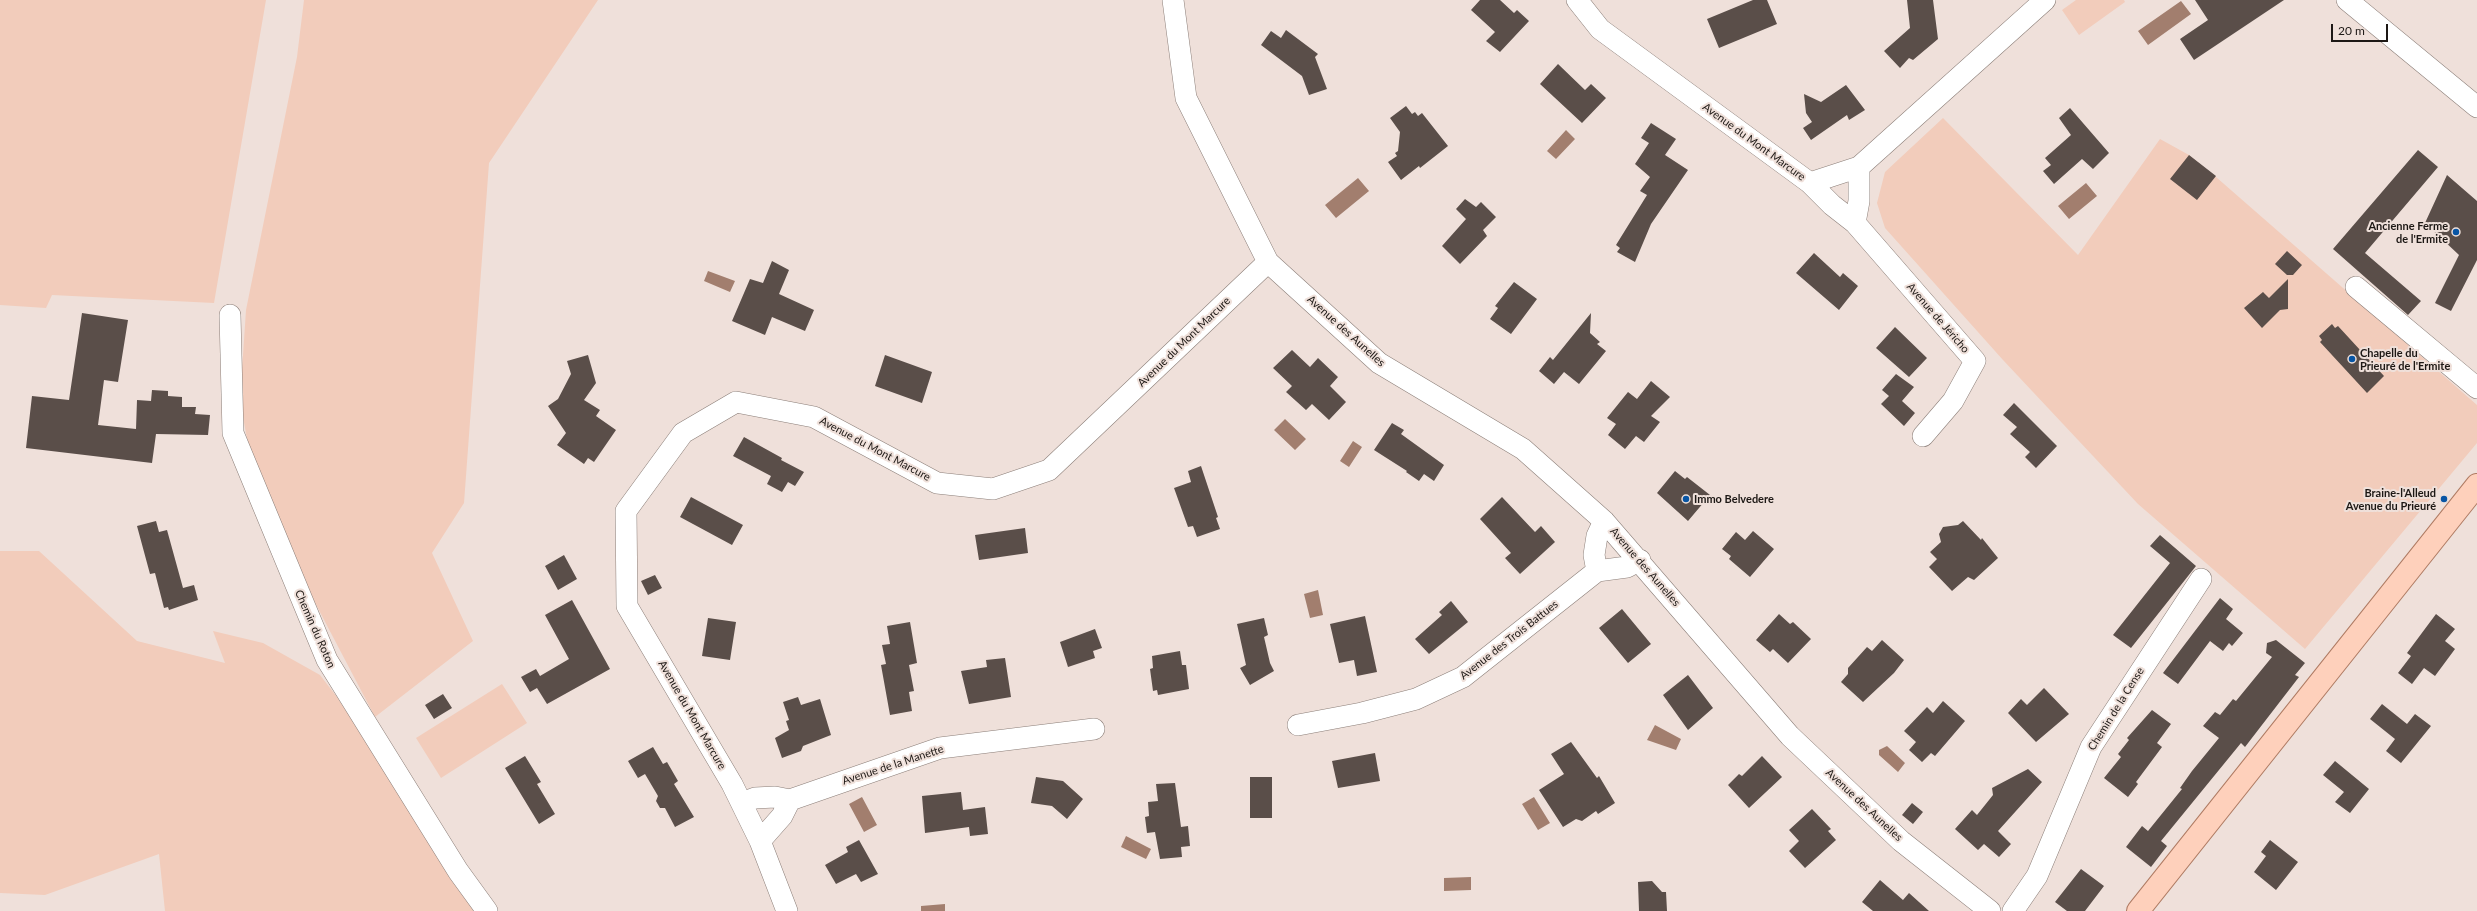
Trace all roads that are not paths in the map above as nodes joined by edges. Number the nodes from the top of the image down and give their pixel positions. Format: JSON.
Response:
{"nodes":[{"id":1,"x":1173,"y":0,"type":"edge"},
{"id":2,"x":1577,"y":0,"type":"edge"},
{"id":3,"x":2045,"y":0,"type":"edge"},
{"id":4,"x":2347,"y":0,"type":"edge"},
{"id":5,"x":2477,"y":107,"type":"edge"},
{"id":6,"x":1859,"y":167,"type":"junction"},
{"id":7,"x":1810,"y":183,"type":"junction"},
{"id":8,"x":1855,"y":223,"type":"junction"},
{"id":9,"x":1268,"y":262,"type":"junction"},
{"id":10,"x":2356,"y":287,"type":"dead end"},
{"id":11,"x":230,"y":315,"type":"dead end"},
{"id":12,"x":2477,"y":388,"type":"edge"},
{"id":13,"x":1923,"y":436,"type":"dead end"},
{"id":14,"x":2477,"y":484,"type":"edge"},
{"id":15,"x":1604,"y":521,"type":"junction"},
{"id":16,"x":1640,"y":560,"type":"junction"},
{"id":17,"x":1597,"y":571,"type":"junction"},
{"id":18,"x":2201,"y":579,"type":"dead end"},
{"id":19,"x":1298,"y":725,"type":"dead end"},
{"id":20,"x":1094,"y":729,"type":"dead end"},
{"id":21,"x":790,"y":800,"type":"junction"},
{"id":22,"x":742,"y":803,"type":"junction"},
{"id":23,"x":760,"y":841,"type":"junction"},
{"id":24,"x":487,"y":911,"type":"edge"},
{"id":25,"x":787,"y":911,"type":"edge"},
{"id":26,"x":1990,"y":911,"type":"edge"},
{"id":27,"x":2013,"y":911,"type":"edge"},
{"id":28,"x":2138,"y":911,"type":"edge"}],
"edges":[{"from":1,"to":9,"type":"street"},
{"from":2,"to":7,"type":"street","name":"Avenue du Mont Marcure"},
{"from":3,"to":6,"type":"street","name":"Avenue du Mont Marcure"},
{"from":4,"to":5,"type":"street"},
{"from":6,"to":7,"type":"street","name":"Avenue du Mont Marcure"},
{"from":6,"to":8,"type":"street"},
{"from":7,"to":8,"type":"street","name":"Avenue de Jéricho"},
{"from":8,"to":13,"type":"street","name":"Avenue de Jéricho"},
{"from":9,"to":15,"type":"street","name":"Avenue des Aunelles"},
{"from":9,"to":22,"type":"street","name":"Avenue du Mont Marcure"},
{"from":10,"to":12,"type":"street"},
{"from":11,"to":24,"type":"street","name":"Chemin du Roton"},
{"from":14,"to":28,"type":"main road"},
{"from":15,"to":16,"type":"street","name":"Avenue des Aunelles"},
{"from":15,"to":17,"type":"street"},
{"from":16,"to":17,"type":"street"},
{"from":16,"to":26,"type":"street","name":"Avenue des Aunelles"},
{"from":17,"to":19,"type":"street","name":"Avenue des Trois Battues"},
{"from":18,"to":27,"type":"street","name":"Chemin de la Cense"},
{"from":20,"to":21,"type":"street","name":"Avenue de la Manette"},
{"from":21,"to":22,"type":"street","name":"Avenue de la Manette"},
{"from":21,"to":23,"type":"street"},
{"from":22,"to":23,"type":"street","name":"Avenue du Mont Marcure"},
{"from":23,"to":25,"type":"street","name":"Avenue du Mont Marcure"}]}
